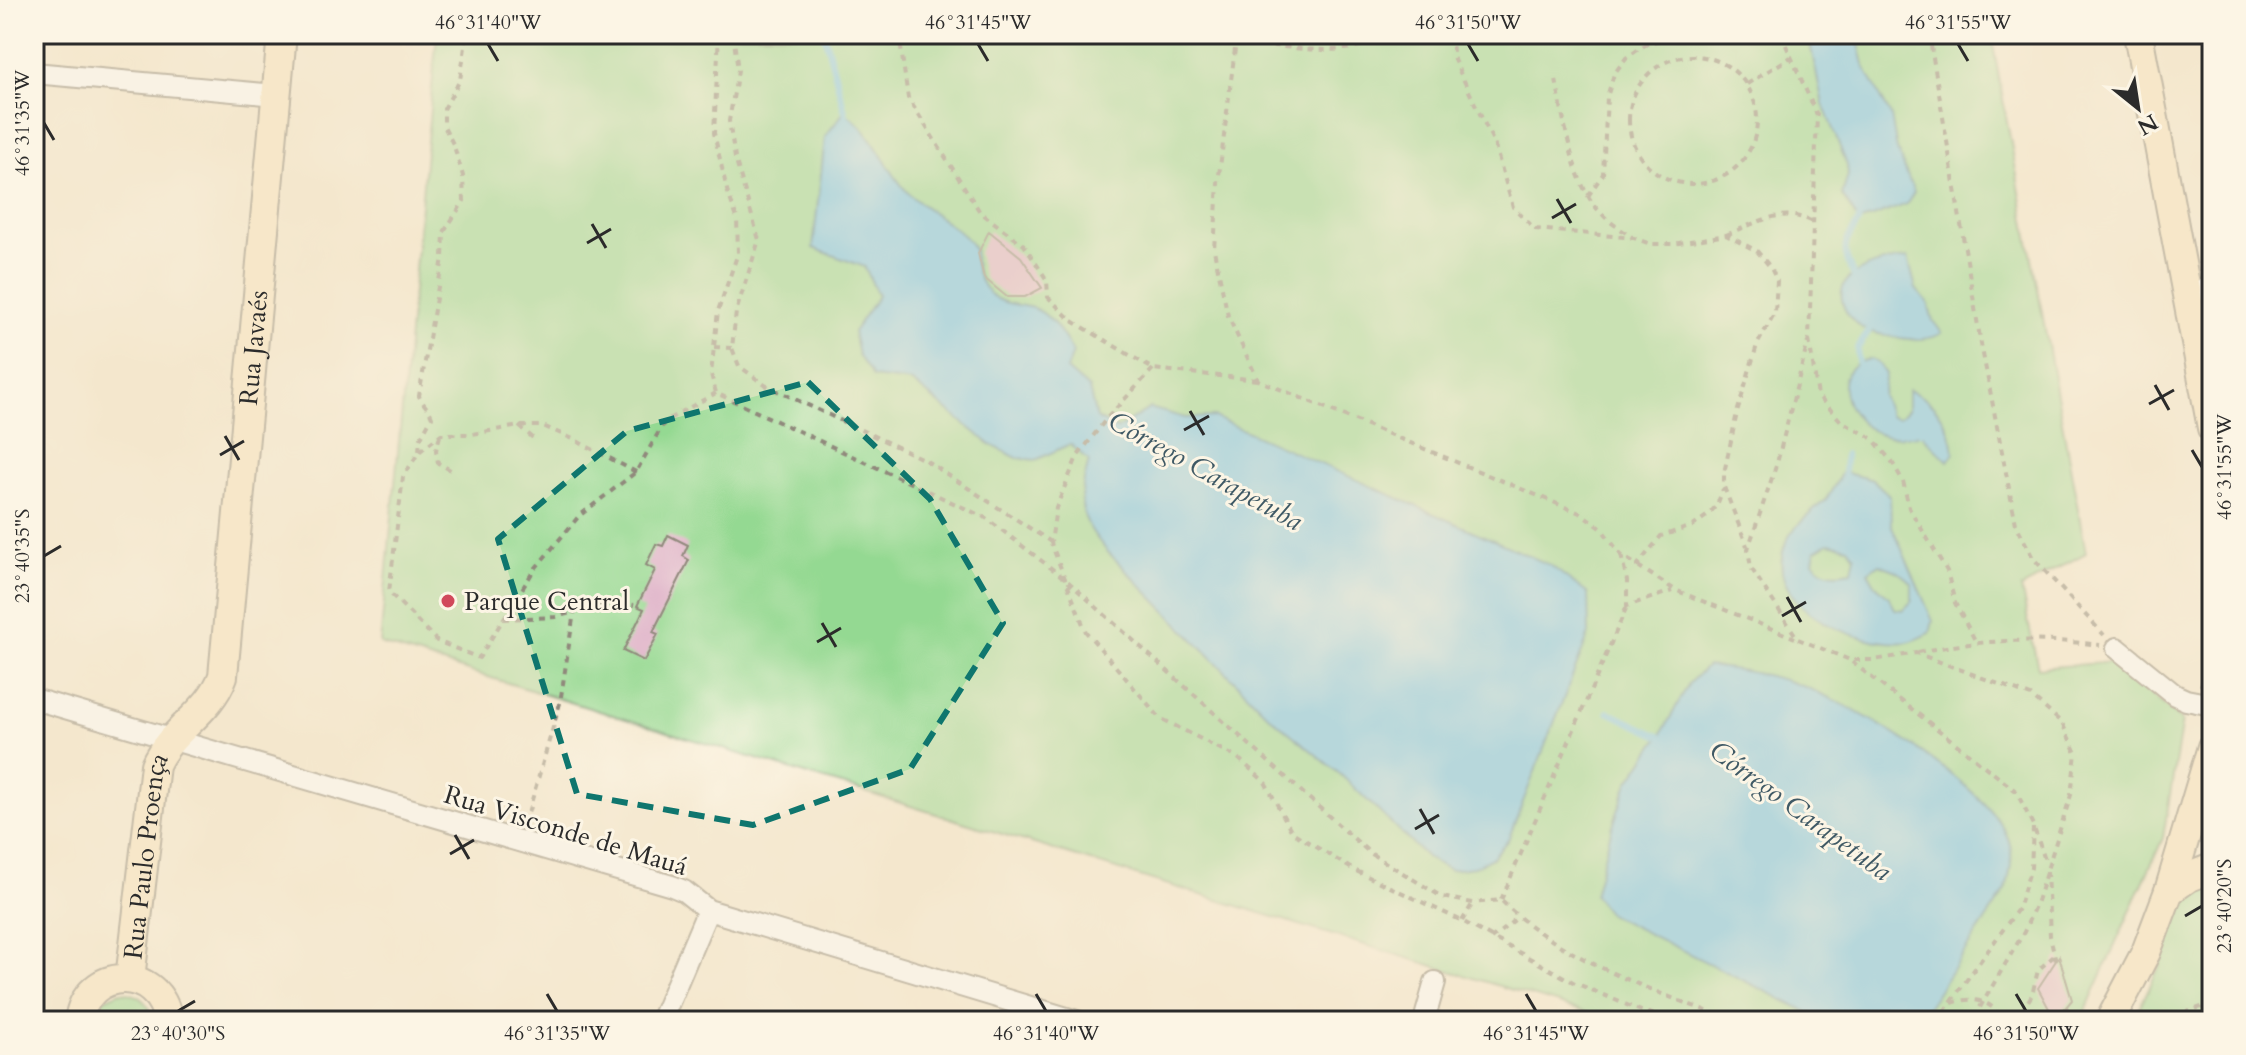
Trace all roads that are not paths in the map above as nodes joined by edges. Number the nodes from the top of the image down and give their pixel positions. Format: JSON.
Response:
{"nodes":[{"id":1,"x":282,"y":34,"type":"edge"},
{"id":2,"x":2138,"y":34,"type":"edge"},
{"id":3,"x":34,"y":73,"type":"edge"},
{"id":4,"x":276,"y":95,"type":"junction"},
{"id":5,"x":2199,"y":291,"type":"edge"},
{"id":6,"x":2212,"y":428,"type":"edge"},
{"id":7,"x":2117,"y":648,"type":"road end"},
{"id":8,"x":34,"y":699,"type":"edge"},
{"id":9,"x":2212,"y":705,"type":"edge"},
{"id":10,"x":172,"y":739,"type":"junction"},
{"id":11,"x":2212,"y":747,"type":"edge"},
{"id":12,"x":2212,"y":868,"type":"edge"},
{"id":13,"x":2169,"y":891,"type":"junction"},
{"id":14,"x":708,"y":910,"type":"junction"},
{"id":15,"x":130,"y":979,"type":"junction"},
{"id":16,"x":1435,"y":982,"type":"dead end"},
{"id":17,"x":79,"y":1021,"type":"edge"},
{"id":18,"x":168,"y":1021,"type":"edge"},
{"id":19,"x":661,"y":1021,"type":"edge"},
{"id":20,"x":1077,"y":1021,"type":"edge"},
{"id":21,"x":1424,"y":1021,"type":"edge"},
{"id":22,"x":2110,"y":1021,"type":"edge"}],
"edges":[{"from":1,"to":4,"type":"street","name":"Rua Javaés"},
{"from":2,"to":5,"type":"street"},
{"from":3,"to":4,"type":"street"},
{"from":4,"to":10,"type":"street","name":"Rua Javaés"},
{"from":5,"to":6,"type":"street"},
{"from":7,"to":9,"type":"street"},
{"from":8,"to":10,"type":"street","name":"Rua Visconde de Mauá"},
{"from":10,"to":14,"type":"street","name":"Rua Visconde de Mauá"},
{"from":10,"to":15,"type":"street","name":"Rua Paulo Proença"},
{"from":11,"to":13,"type":"street"},
{"from":12,"to":13,"type":"street"},
{"from":13,"to":22,"type":"street"},
{"from":14,"to":19,"type":"street"},
{"from":14,"to":20,"type":"street","name":"Rua Visconde de Mauá"},
{"from":15,"to":17,"type":"street"},
{"from":15,"to":18,"type":"street"},
{"from":16,"to":21,"type":"street"}]}
